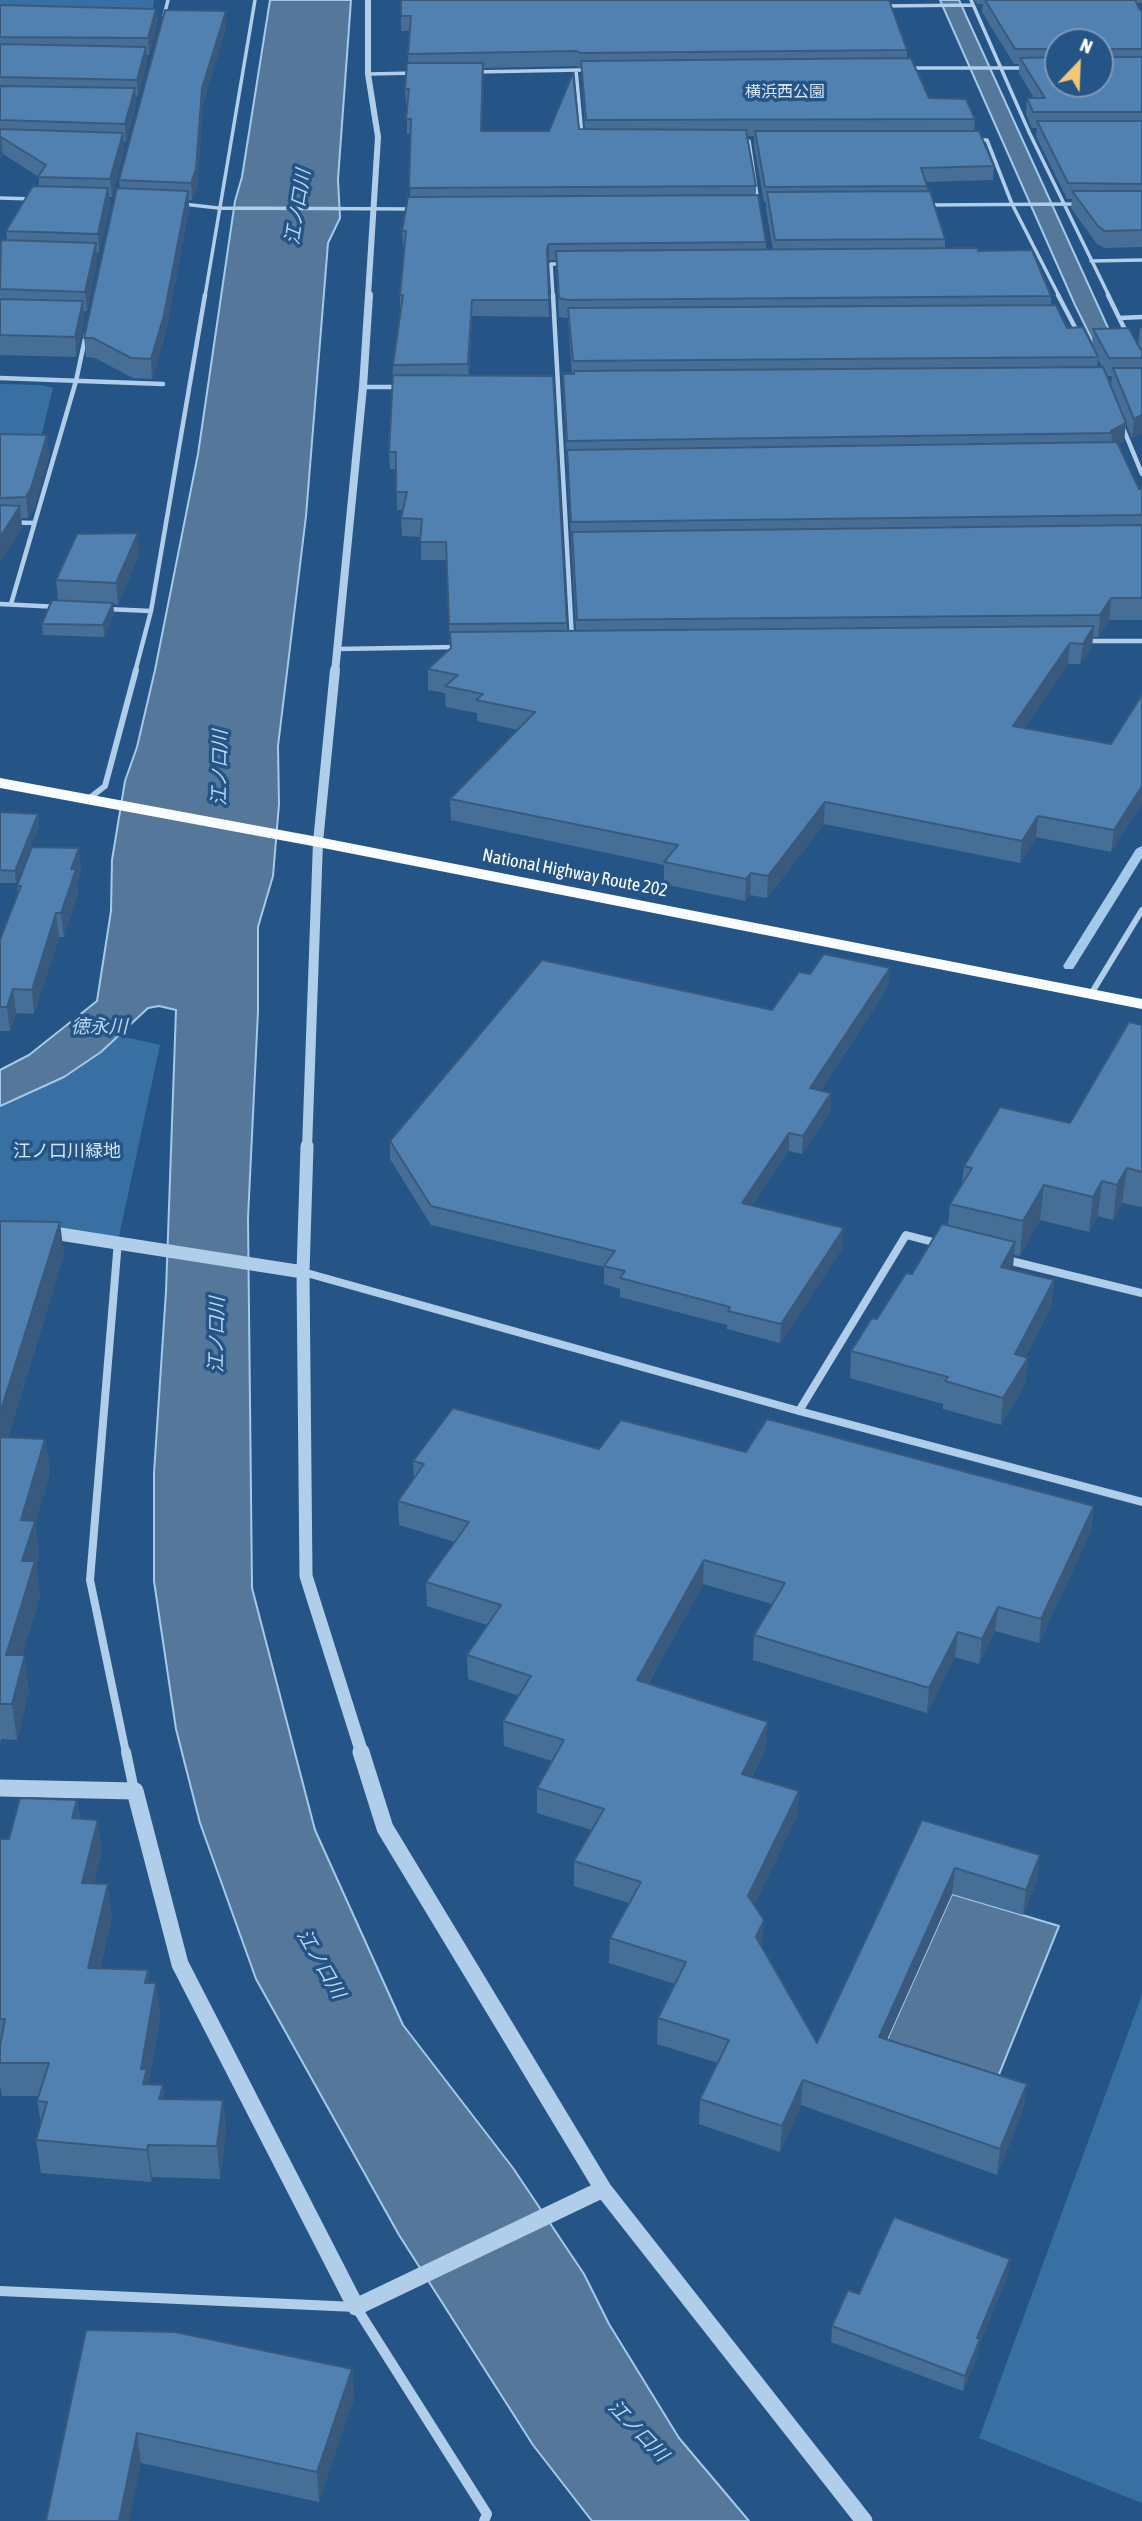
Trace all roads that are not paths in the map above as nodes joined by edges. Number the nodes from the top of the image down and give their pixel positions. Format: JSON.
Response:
{"nodes":[{"id":1,"x":168,"y":0,"type":"edge"},
{"id":2,"x":255,"y":0,"type":"edge"},
{"id":3,"x":368,"y":0,"type":"edge"},
{"id":4,"x":881,"y":0,"type":"edge"},
{"id":5,"x":971,"y":0,"type":"edge"},
{"id":6,"x":974,"y":7,"type":"junction"},
{"id":7,"x":988,"y":8,"type":"edge"},
{"id":8,"x":162,"y":21,"type":"edge"},
{"id":9,"x":1000,"y":68,"type":"junction"},
{"id":10,"x":1035,"y":68,"type":"edge"},
{"id":11,"x":894,"y":69,"type":"edge"},
{"id":12,"x":590,"y":70,"type":"edge"},
{"id":13,"x":576,"y":71,"type":"junction"},
{"id":14,"x":465,"y":72,"type":"edge"},
{"id":15,"x":423,"y":73,"type":"edge"},
{"id":16,"x":368,"y":74,"type":"junction"},
{"id":17,"x":1029,"y":132,"type":"junction"},
{"id":18,"x":1042,"y":132,"type":"edge"},
{"id":19,"x":973,"y":140,"type":"edge"},
{"id":20,"x":582,"y":141,"type":"edge"},
{"id":21,"x":749,"y":141,"type":"edge"},
{"id":22,"x":0,"y":198,"type":"edge"},
{"id":23,"x":38,"y":199,"type":"edge"},
{"id":24,"x":1089,"y":203,"type":"edge"},
{"id":25,"x":174,"y":204,"type":"edge"},
{"id":26,"x":1012,"y":204,"type":"junction"},
{"id":27,"x":1062,"y":204,"type":"junction"},
{"id":28,"x":923,"y":205,"type":"edge"},
{"id":29,"x":759,"y":206,"type":"edge"},
{"id":30,"x":218,"y":208,"type":"junction"},
{"id":31,"x":373,"y":209,"type":"junction"},
{"id":32,"x":428,"y":209,"type":"edge"},
{"id":33,"x":1142,"y":260,"type":"edge"},
{"id":34,"x":1026,"y":261,"type":"edge"},
{"id":35,"x":1040,"y":261,"type":"junction"},
{"id":36,"x":1091,"y":261,"type":"junction"},
{"id":37,"x":564,"y":264,"type":"edge"},
{"id":38,"x":1142,"y":317,"type":"edge"},
{"id":39,"x":1119,"y":318,"type":"junction"},
{"id":40,"x":1071,"y":319,"type":"junction"},
{"id":41,"x":1057,"y":320,"type":"edge"},
{"id":42,"x":568,"y":322,"type":"edge"},
{"id":43,"x":554,"y":323,"type":"junction"},
{"id":44,"x":87,"y":329,"type":"edge"},
{"id":45,"x":1082,"y":340,"type":"edge"},
{"id":46,"x":1130,"y":341,"type":"edge"},
{"id":47,"x":0,"y":378,"type":"edge"},
{"id":48,"x":76,"y":381,"type":"junction"},
{"id":49,"x":163,"y":384,"type":"dead end"},
{"id":50,"x":363,"y":387,"type":"junction"},
{"id":51,"x":404,"y":387,"type":"edge"},
{"id":52,"x":544,"y":387,"type":"edge"},
{"id":53,"x":558,"y":387,"type":"junction"},
{"id":54,"x":572,"y":387,"type":"edge"},
{"id":55,"x":1119,"y":419,"type":"edge"},
{"id":56,"x":42,"y":450,"type":"edge"},
{"id":57,"x":56,"y":451,"type":"junction"},
{"id":58,"x":1121,"y":457,"type":"edge"},
{"id":59,"x":1135,"y":457,"type":"junction"},
{"id":60,"x":562,"y":465,"type":"junction"},
{"id":61,"x":576,"y":465,"type":"edge"},
{"id":62,"x":1142,"y":474,"type":"edge"},
{"id":63,"x":0,"y":522,"type":"edge"},
{"id":64,"x":34,"y":523,"type":"junction"},
{"id":65,"x":567,"y":548,"type":"junction"},
{"id":66,"x":581,"y":548,"type":"edge"},
{"id":67,"x":0,"y":604,"type":"edge"},
{"id":68,"x":11,"y":604,"type":"junction"},
{"id":69,"x":67,"y":607,"type":"edge"},
{"id":70,"x":95,"y":608,"type":"edge"},
{"id":71,"x":151,"y":611,"type":"junction"},
{"id":72,"x":1142,"y":641,"type":"edge"},
{"id":73,"x":1073,"y":642,"type":"edge"},
{"id":74,"x":572,"y":645,"type":"edge"},
{"id":75,"x":462,"y":647,"type":"edge"},
{"id":76,"x":337,"y":649,"type":"junction"},
{"id":77,"x":0,"y":783,"type":"edge"},
{"id":78,"x":87,"y":800,"type":"junction"},
{"id":79,"x":278,"y":834,"type":"joint"},
{"id":80,"x":318,"y":842,"type":"junction"},
{"id":81,"x":1142,"y":910,"type":"edge"},
{"id":82,"x":1091,"y":994,"type":"junction"},
{"id":83,"x":1142,"y":1004,"type":"edge"},
{"id":84,"x":39,"y":1230,"type":"edge"},
{"id":85,"x":118,"y":1241,"type":"junction"},
{"id":86,"x":946,"y":1245,"type":"edge"},
{"id":87,"x":998,"y":1258,"type":"edge"},
{"id":88,"x":303,"y":1272,"type":"junction"},
{"id":89,"x":1142,"y":1293,"type":"edge"},
{"id":90,"x":799,"y":1411,"type":"junction"},
{"id":91,"x":1142,"y":1502,"type":"edge"},
{"id":92,"x":0,"y":1788,"type":"edge"},
{"id":93,"x":135,"y":1791,"type":"junction"},
{"id":94,"x":603,"y":2189,"type":"junction"},
{"id":95,"x":0,"y":2291,"type":"edge"},
{"id":96,"x":356,"y":2307,"type":"junction"},
{"id":97,"x":484,"y":2521,"type":"edge"},
{"id":98,"x":864,"y":2521,"type":"edge"}],
"edges":[{"from":1,"to":8,"type":"street"},
{"from":2,"to":30,"type":"street"},
{"from":3,"to":16,"type":"street"},
{"from":4,"to":6,"type":"street"},
{"from":5,"to":6,"type":"street"},
{"from":6,"to":7,"type":"street"},
{"from":6,"to":9,"type":"street"},
{"from":9,"to":10,"type":"street"},
{"from":9,"to":11,"type":"street"},
{"from":9,"to":17,"type":"street"},
{"from":12,"to":13,"type":"street"},
{"from":13,"to":14,"type":"street"},
{"from":13,"to":20,"type":"street"},
{"from":15,"to":16,"type":"street"},
{"from":16,"to":31,"type":"street"},
{"from":17,"to":18,"type":"street"},
{"from":17,"to":27,"type":"street"},
{"from":19,"to":26,"type":"street"},
{"from":21,"to":29,"type":"street"},
{"from":22,"to":23,"type":"street"},
{"from":24,"to":27,"type":"street"},
{"from":25,"to":30,"type":"street"},
{"from":26,"to":27,"type":"street"},
{"from":26,"to":28,"type":"street"},
{"from":26,"to":35,"type":"street"},
{"from":27,"to":36,"type":"street"},
{"from":30,"to":31,"type":"street"},
{"from":30,"to":71,"type":"street"},
{"from":31,"to":32,"type":"street"},
{"from":31,"to":50,"type":"street"},
{"from":33,"to":36,"type":"street"},
{"from":34,"to":35,"type":"street"},
{"from":35,"to":40,"type":"street"},
{"from":36,"to":39,"type":"street"},
{"from":37,"to":43,"type":"street"},
{"from":38,"to":39,"type":"street"},
{"from":39,"to":46,"type":"street"},
{"from":40,"to":41,"type":"street"},
{"from":40,"to":45,"type":"street"},
{"from":42,"to":43,"type":"street"},
{"from":43,"to":53,"type":"street"},
{"from":44,"to":48,"type":"street"},
{"from":47,"to":48,"type":"street"},
{"from":48,"to":49,"type":"street"},
{"from":48,"to":57,"type":"street"},
{"from":50,"to":51,"type":"street"},
{"from":50,"to":76,"type":"street"},
{"from":52,"to":53,"type":"street"},
{"from":53,"to":54,"type":"street"},
{"from":53,"to":60,"type":"street"},
{"from":55,"to":59,"type":"street"},
{"from":56,"to":57,"type":"street"},
{"from":57,"to":64,"type":"street"},
{"from":58,"to":59,"type":"street"},
{"from":59,"to":62,"type":"street"},
{"from":60,"to":61,"type":"street"},
{"from":60,"to":65,"type":"street"},
{"from":63,"to":64,"type":"street"},
{"from":64,"to":68,"type":"street"},
{"from":65,"to":66,"type":"street"},
{"from":65,"to":74,"type":"street"},
{"from":67,"to":68,"type":"street"},
{"from":68,"to":69,"type":"street"},
{"from":70,"to":71,"type":"street"},
{"from":71,"to":78,"type":"street"},
{"from":72,"to":73,"type":"street"},
{"from":75,"to":76,"type":"street"},
{"from":76,"to":80,"type":"street"},
{"from":77,"to":78,"type":"highway","name":"National Highway Route 202"},
{"from":78,"to":79,"type":"highway","name":"National Highway Route 202"},
{"from":79,"to":80,"type":"highway","name":"National Highway Route 202"},
{"from":80,"to":82,"type":"highway","name":"National Highway Route 202"},
{"from":80,"to":88,"type":"street"},
{"from":81,"to":82,"type":"street"},
{"from":82,"to":83,"type":"highway","name":"National Highway Route 202"},
{"from":84,"to":85,"type":"street"},
{"from":85,"to":88,"type":"street"},
{"from":85,"to":93,"type":"street"},
{"from":86,"to":90,"type":"street"},
{"from":87,"to":89,"type":"street"},
{"from":88,"to":90,"type":"street"},
{"from":88,"to":94,"type":"street"},
{"from":90,"to":91,"type":"street"},
{"from":92,"to":93,"type":"street"},
{"from":93,"to":96,"type":"street"},
{"from":94,"to":96,"type":"street"},
{"from":94,"to":98,"type":"street"},
{"from":95,"to":96,"type":"street"},
{"from":96,"to":97,"type":"street"}]}
